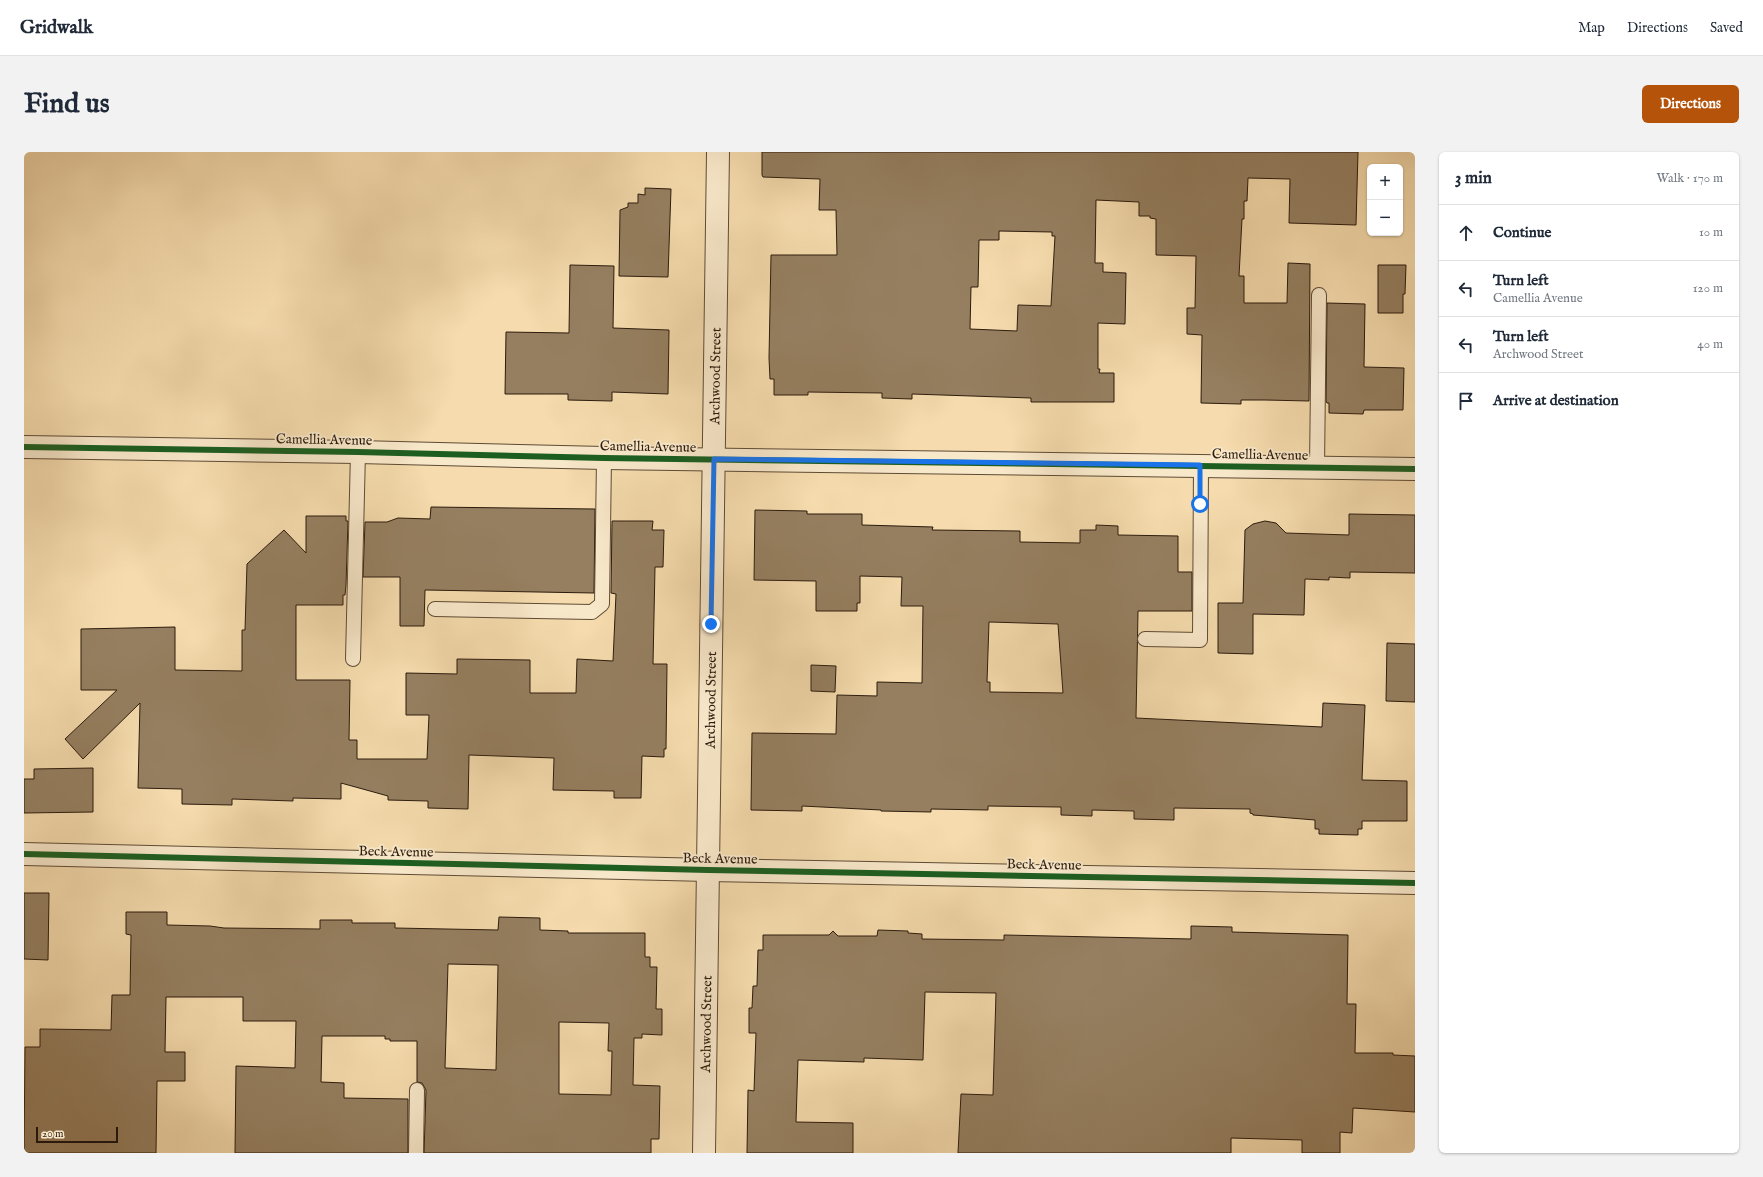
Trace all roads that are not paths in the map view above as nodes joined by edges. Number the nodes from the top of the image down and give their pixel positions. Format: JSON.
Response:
{"nodes":[{"id":1,"x":718,"y":152,"type":"edge"},
{"id":2,"x":1319,"y":295,"type":"dead end"},
{"id":3,"x":24,"y":447,"type":"edge"},
{"id":4,"x":358,"y":452,"type":"junction"},
{"id":5,"x":604,"y":458,"type":"junction"},
{"id":6,"x":714,"y":459,"type":"junction"},
{"id":7,"x":1200,"y":465,"type":"junction"},
{"id":8,"x":1317,"y":468,"type":"junction"},
{"id":9,"x":1415,"y":469,"type":"edge"},
{"id":10,"x":435,"y":609,"type":"dead end"},
{"id":11,"x":1145,"y":639,"type":"dead end"},
{"id":12,"x":353,"y":659,"type":"dead end"},
{"id":13,"x":24,"y":854,"type":"edge"},
{"id":14,"x":708,"y":870,"type":"junction"},
{"id":15,"x":1415,"y":883,"type":"edge"},
{"id":16,"x":417,"y":1090,"type":"dead end"},
{"id":17,"x":416,"y":1153,"type":"edge"},
{"id":18,"x":704,"y":1153,"type":"edge"}],
"edges":[{"from":1,"to":6,"type":"street","name":"Archwood Street"},
{"from":2,"to":8,"type":"lane"},
{"from":3,"to":4,"type":"street","name":"Camellia Avenue"},
{"from":4,"to":5,"type":"street","name":"Camellia Avenue"},
{"from":4,"to":12,"type":"lane"},
{"from":5,"to":6,"type":"street","name":"Camellia Avenue"},
{"from":5,"to":10,"type":"lane"},
{"from":6,"to":7,"type":"street","name":"Camellia Avenue"},
{"from":6,"to":14,"type":"street","name":"Archwood Street"},
{"from":7,"to":8,"type":"street","name":"Camellia Avenue"},
{"from":7,"to":11,"type":"lane"},
{"from":8,"to":9,"type":"street","name":"Camellia Avenue"},
{"from":13,"to":14,"type":"street","name":"Beck Avenue"},
{"from":14,"to":15,"type":"street","name":"Beck Avenue"},
{"from":14,"to":18,"type":"street","name":"Archwood Street"},
{"from":16,"to":17,"type":"lane"}]}
